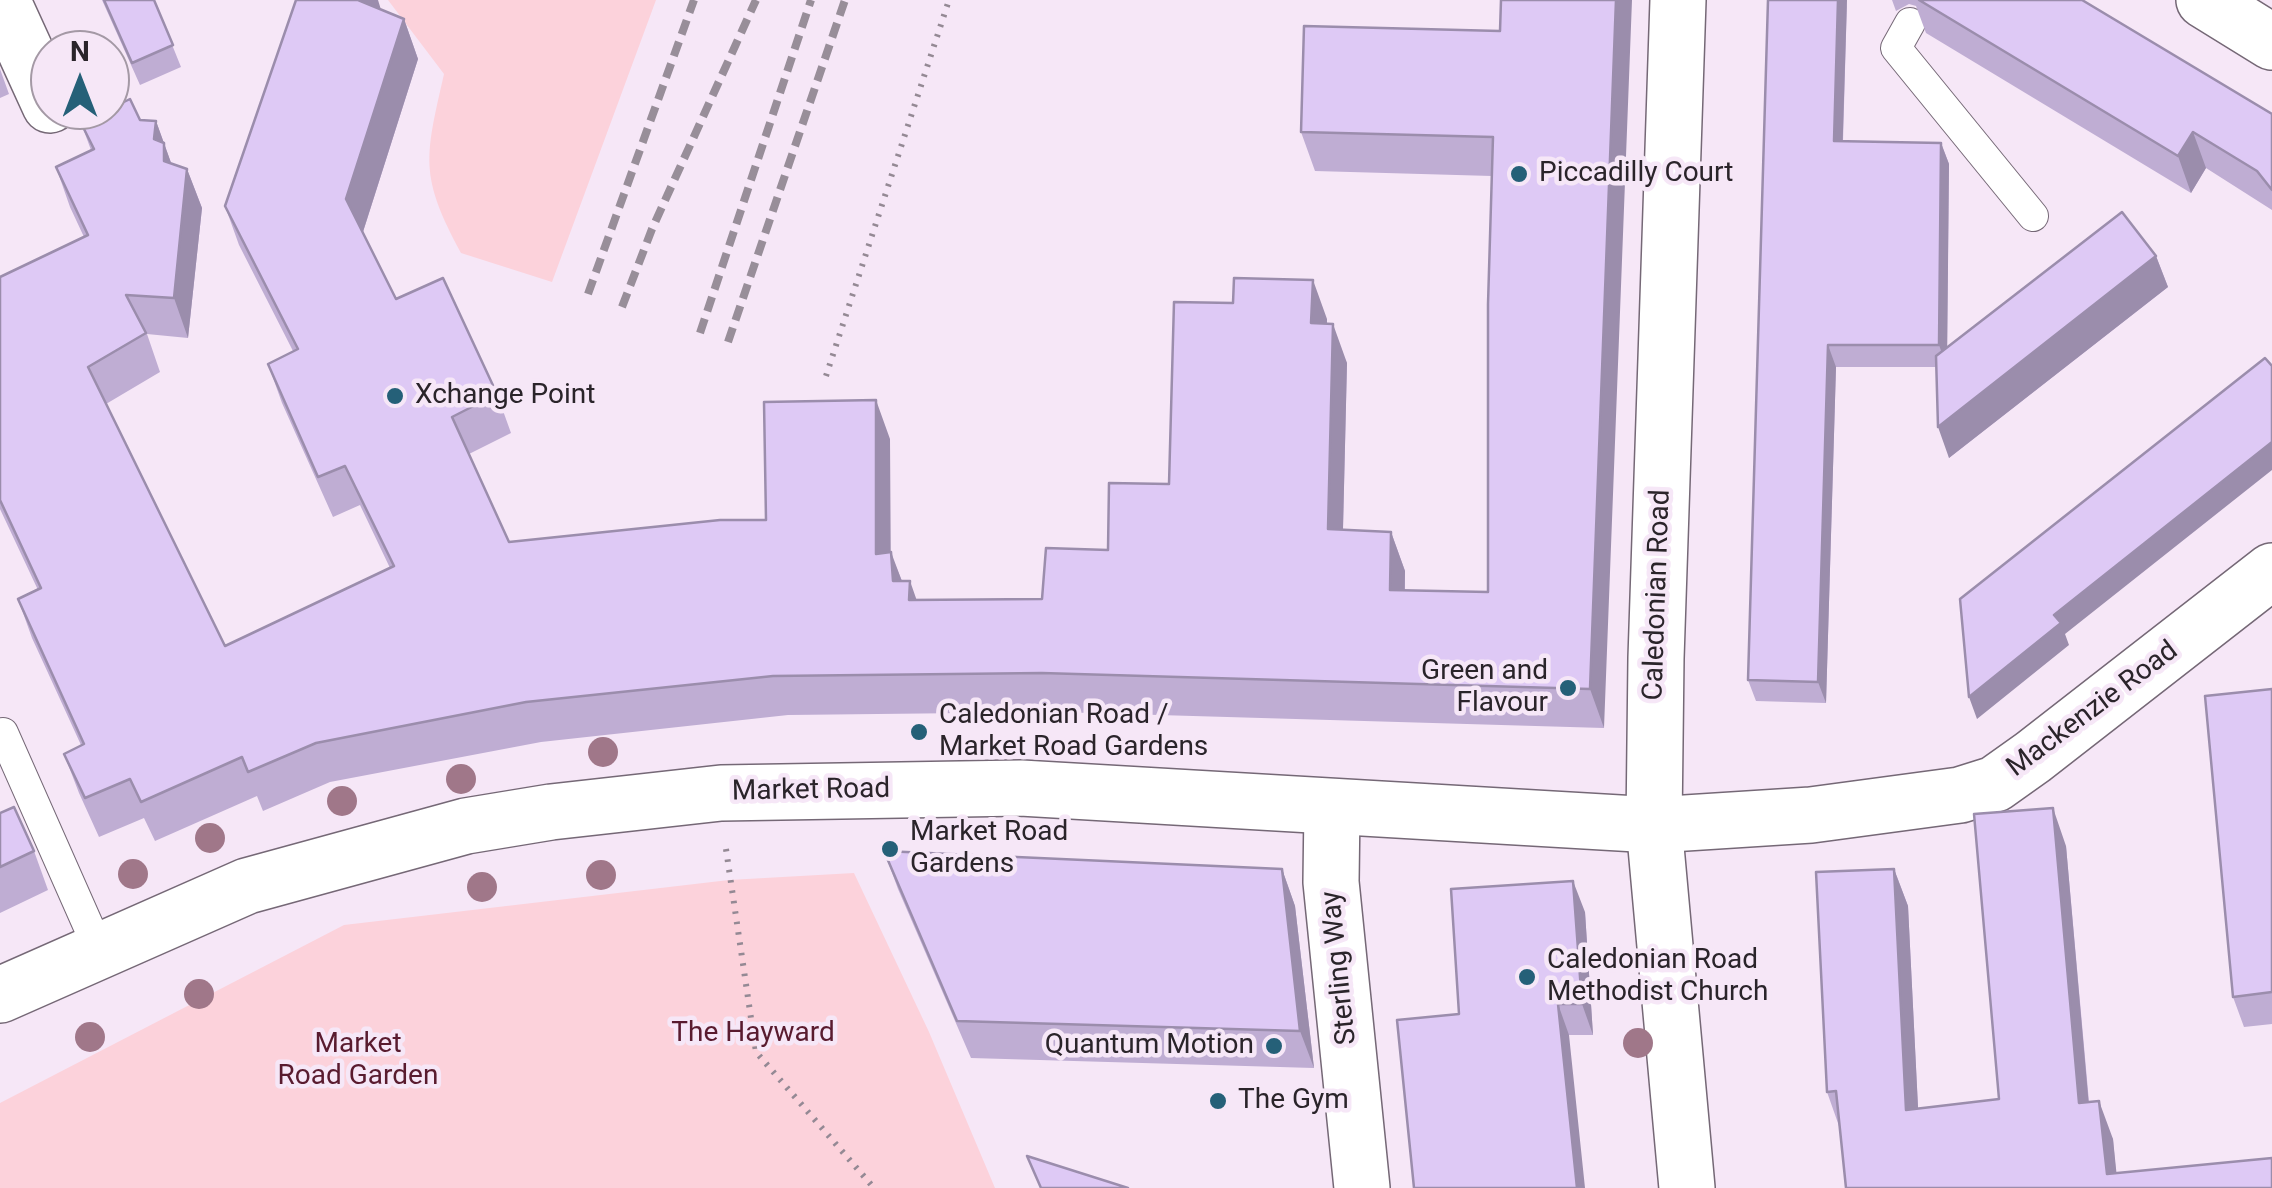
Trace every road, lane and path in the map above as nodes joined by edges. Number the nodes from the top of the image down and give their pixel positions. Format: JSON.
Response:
{"nodes":[{"id":1,"x":2,"y":0,"type":"edge"},
{"id":2,"x":948,"y":0,"type":"edge"},
{"id":3,"x":1678,"y":0,"type":"edge"},
{"id":4,"x":2204,"y":0,"type":"edge"},
{"id":5,"x":1910,"y":23,"type":"dead end"},
{"id":6,"x":2272,"y":42,"type":"edge"},
{"id":7,"x":30,"y":61,"type":"edge"},
{"id":8,"x":2032,"y":216,"type":"dead end"},
{"id":9,"x":826,"y":376,"type":"dead end"},
{"id":10,"x":2272,"y":571,"type":"edge"},
{"id":11,"x":3,"y":733,"type":"dead end"},
{"id":12,"x":1332,"y":807,"type":"junction"},
{"id":13,"x":1654,"y":825,"type":"junction"},
{"id":14,"x":729,"y":880,"type":"dead end"},
{"id":15,"x":99,"y":950,"type":"junction"},
{"id":16,"x":0,"y":995,"type":"edge"},
{"id":17,"x":874,"y":1188,"type":"edge"},
{"id":18,"x":1362,"y":1188,"type":"edge"},
{"id":19,"x":1687,"y":1188,"type":"edge"}],
"edges":[{"from":1,"to":7,"type":"street"},
{"from":2,"to":9,"type":"path"},
{"from":3,"to":13,"type":"street","name":"Caledonian Road"},
{"from":4,"to":6,"type":"street"},
{"from":5,"to":8,"type":"lane"},
{"from":10,"to":13,"type":"street","name":"Mackenzie Road"},
{"from":11,"to":15,"type":"lane"},
{"from":12,"to":13,"type":"street","name":"Market Road"},
{"from":12,"to":15,"type":"street","name":"Market Road"},
{"from":12,"to":18,"type":"street","name":"Sterling Way"},
{"from":13,"to":19,"type":"street","name":"Caledonian Road"},
{"from":14,"to":17,"type":"path"},
{"from":15,"to":16,"type":"street","name":"Market Road"}]}
